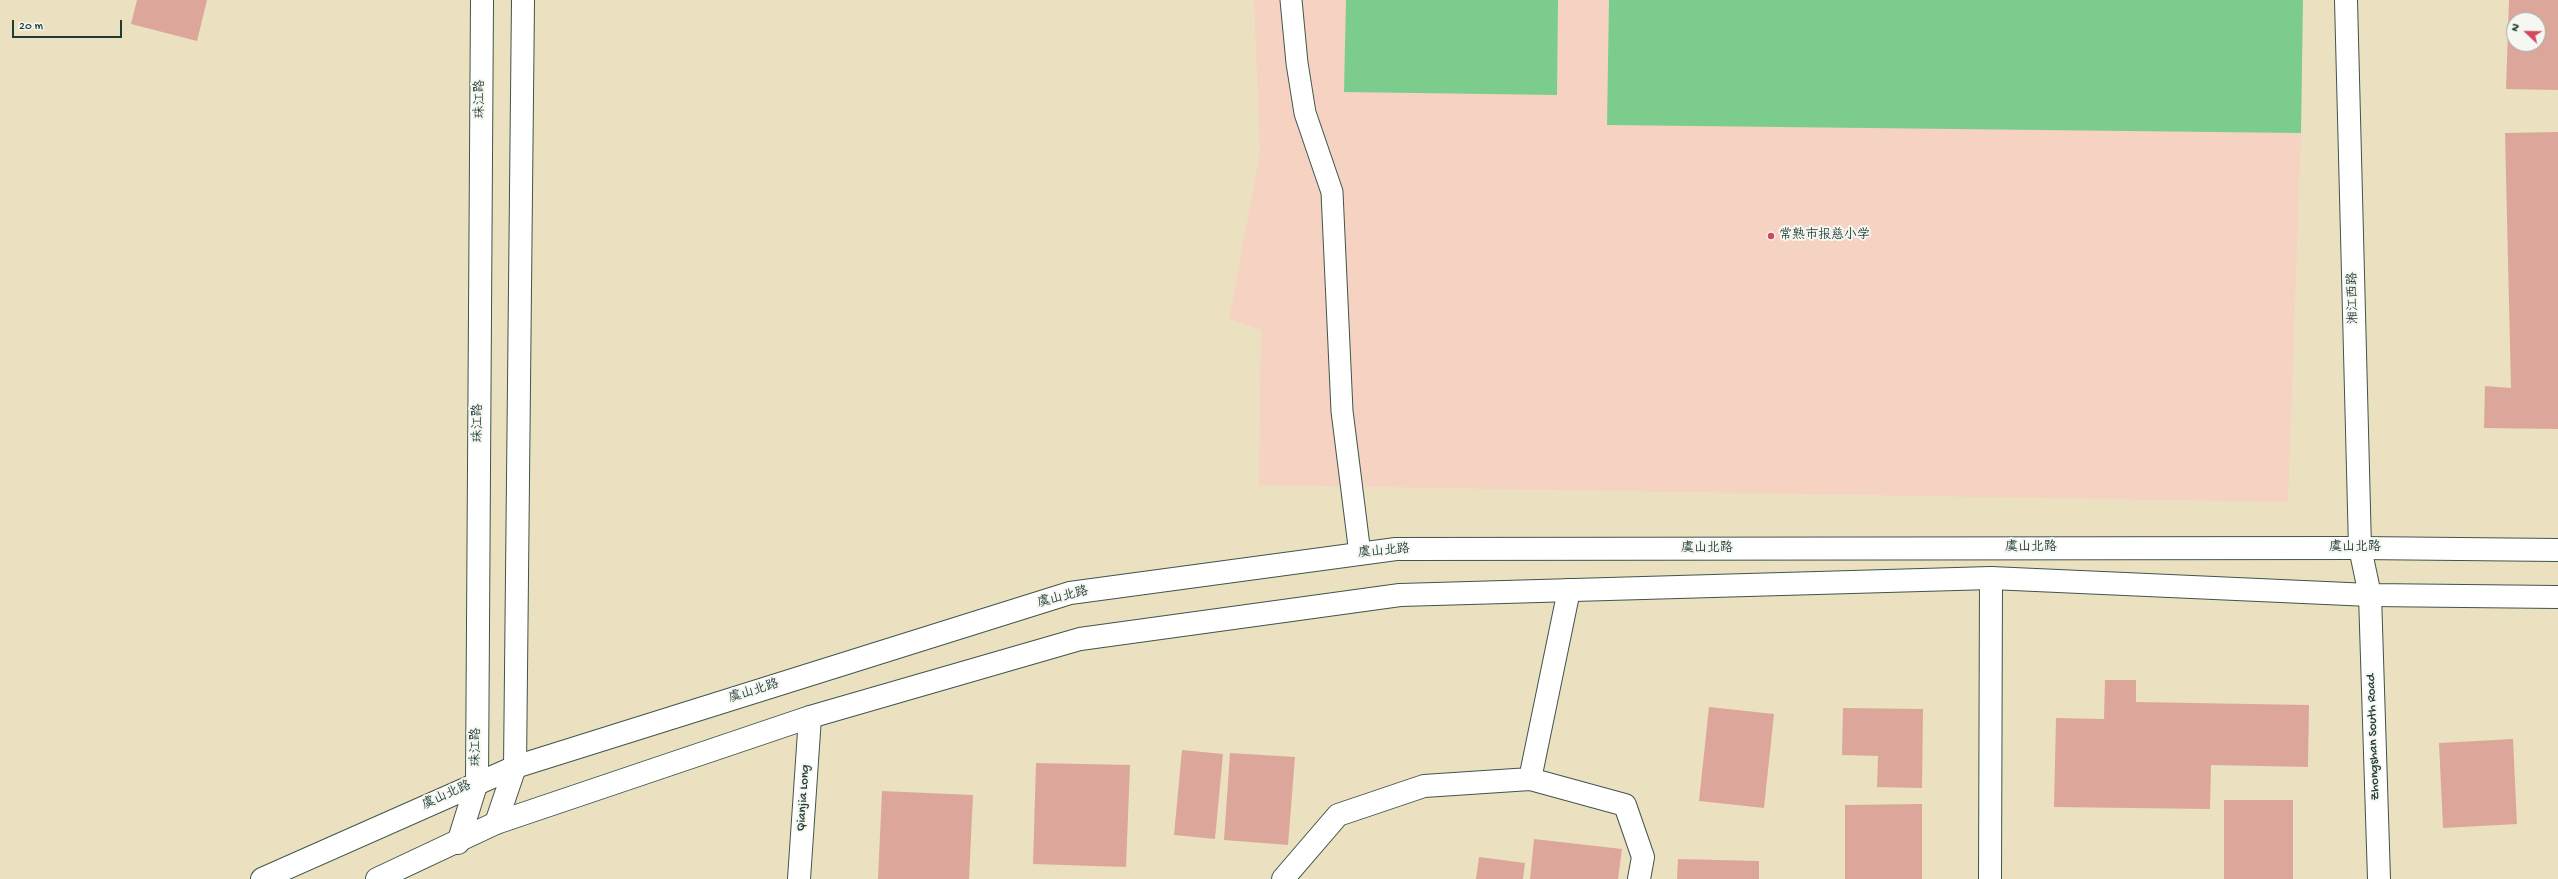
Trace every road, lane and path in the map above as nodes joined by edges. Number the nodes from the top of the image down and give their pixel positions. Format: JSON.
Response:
{"nodes":[{"id":1,"x":482,"y":0,"type":"edge"},
{"id":2,"x":523,"y":0,"type":"edge"},
{"id":3,"x":1291,"y":0,"type":"edge"},
{"id":4,"x":2346,"y":0,"type":"edge"},
{"id":5,"x":2360,"y":548,"type":"junction"},
{"id":6,"x":2558,"y":550,"type":"edge"},
{"id":7,"x":1360,"y":554,"type":"junction"},
{"id":8,"x":1991,"y":578,"type":"junction"},
{"id":9,"x":1569,"y":590,"type":"junction"},
{"id":10,"x":2370,"y":595,"type":"junction"},
{"id":11,"x":2558,"y":597,"type":"edge"},
{"id":12,"x":810,"y":717,"type":"junction"},
{"id":13,"x":515,"y":767,"type":"junction"},
{"id":14,"x":1530,"y":779,"type":"junction"},
{"id":15,"x":477,"y":782,"type":"junction"},
{"id":16,"x":496,"y":823,"type":"junction"},
{"id":17,"x":458,"y":843,"type":"junction"},
{"id":18,"x":262,"y":879,"type":"edge"},
{"id":19,"x":377,"y":879,"type":"edge"},
{"id":20,"x":799,"y":879,"type":"edge"},
{"id":21,"x":1283,"y":879,"type":"edge"},
{"id":22,"x":1639,"y":879,"type":"edge"},
{"id":23,"x":1990,"y":879,"type":"edge"},
{"id":24,"x":2379,"y":879,"type":"edge"}],
"edges":[{"from":1,"to":15,"type":"main road","name":"珠江路"},
{"from":2,"to":13,"type":"main road"},
{"from":3,"to":7,"type":"lane"},
{"from":4,"to":5,"type":"main road","name":"湘江西路"},
{"from":5,"to":6,"type":"main road","name":"虞山北路"},
{"from":5,"to":7,"type":"main road","name":"虞山北路"},
{"from":5,"to":10,"type":"main road","name":"湘江西路"},
{"from":7,"to":13,"type":"main road","name":"虞山北路"},
{"from":8,"to":9,"type":"main road"},
{"from":8,"to":10,"type":"main road"},
{"from":8,"to":23,"type":"main road"},
{"from":9,"to":12,"type":"main road"},
{"from":9,"to":14,"type":"main road"},
{"from":10,"to":11,"type":"main road"},
{"from":10,"to":24,"type":"main road","name":"Zhongshan South Road"},
{"from":12,"to":16,"type":"main road"},
{"from":12,"to":20,"type":"main road","name":"Qianjia Long"},
{"from":13,"to":15,"type":"main road","name":"虞山北路"},
{"from":13,"to":16,"type":"main road"},
{"from":14,"to":21,"type":"main road"},
{"from":14,"to":22,"type":"main road"},
{"from":15,"to":17,"type":"main road","name":"珠江路"},
{"from":15,"to":18,"type":"main road","name":"虞山北路"},
{"from":16,"to":17,"type":"main road"},
{"from":17,"to":19,"type":"main road"}]}
